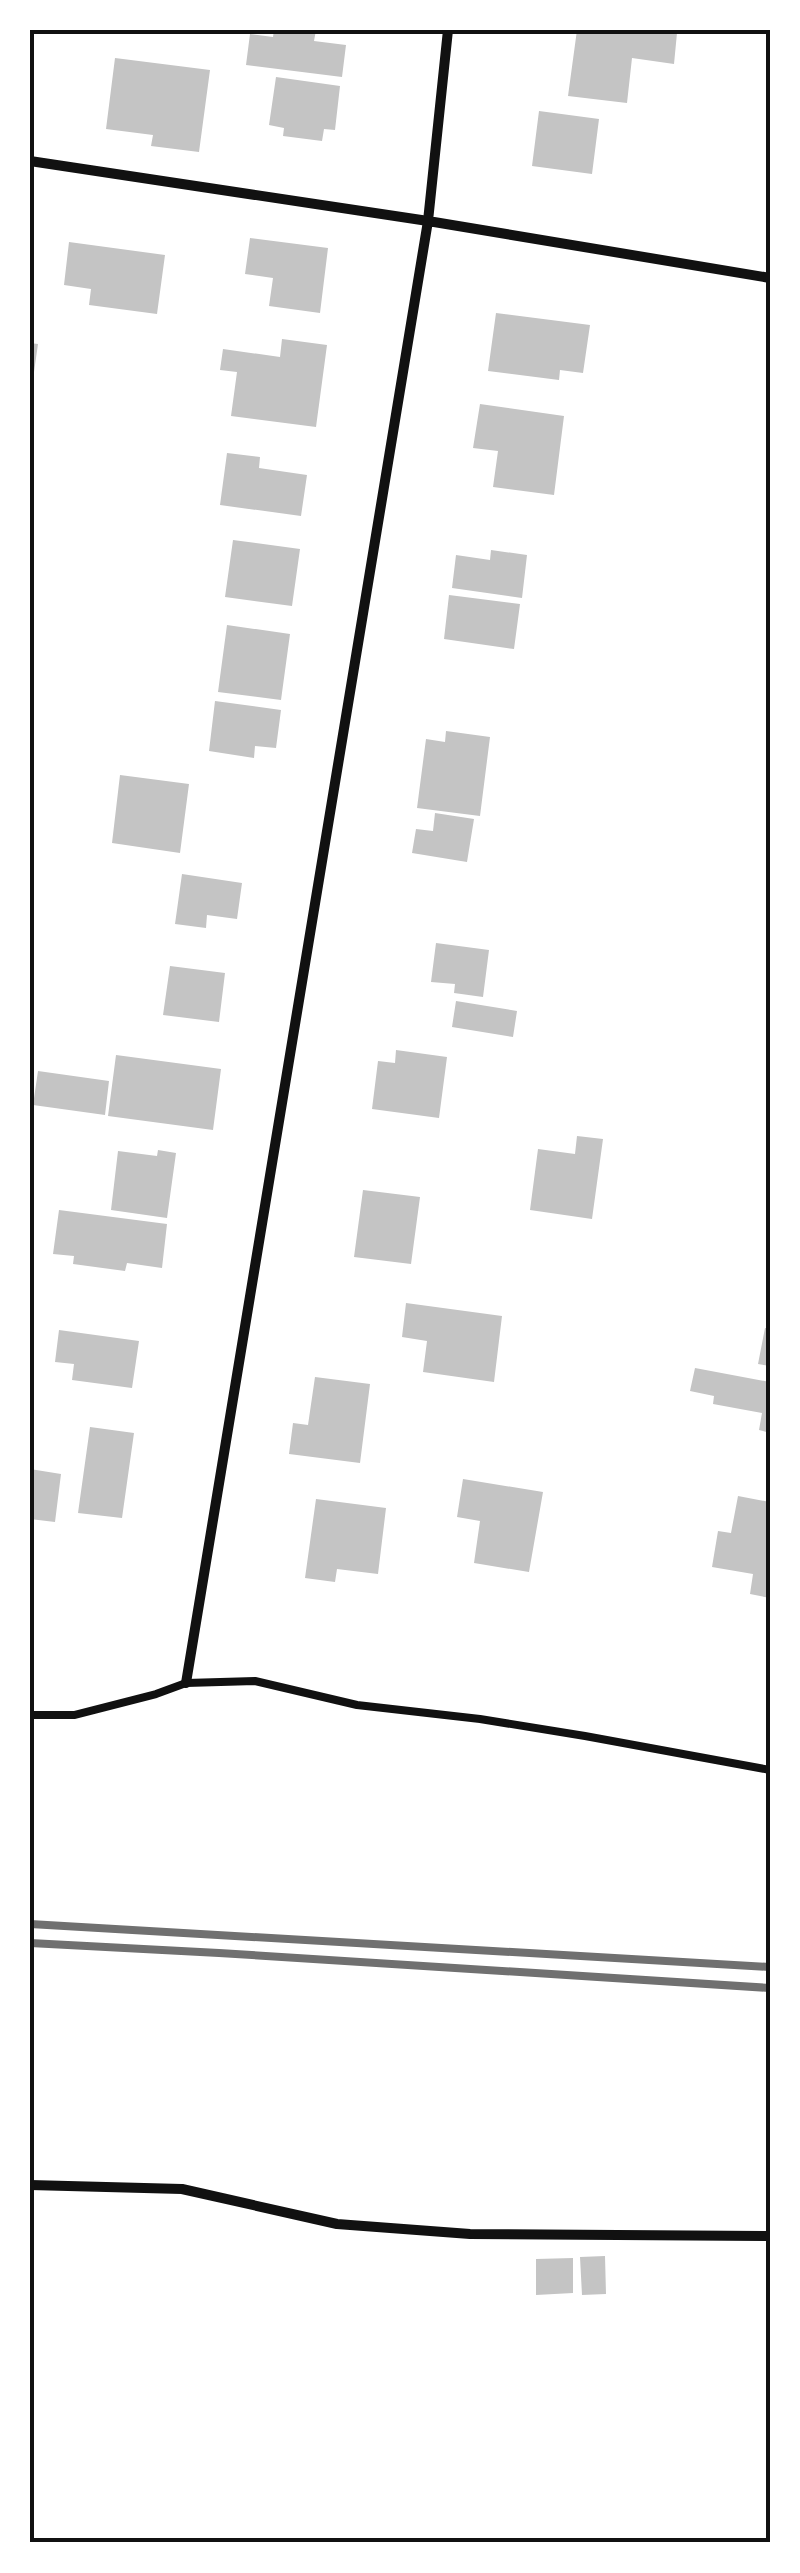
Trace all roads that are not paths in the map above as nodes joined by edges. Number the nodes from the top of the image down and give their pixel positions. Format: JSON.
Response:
{"nodes":[{"id":1,"x":448,"y":30,"type":"edge"},
{"id":2,"x":30,"y":161,"type":"edge"},
{"id":3,"x":428,"y":220,"type":"junction"},
{"id":4,"x":770,"y":278,"type":"edge"},
{"id":5,"x":186,"y":1683,"type":"junction"},
{"id":6,"x":30,"y":1715,"type":"edge"},
{"id":7,"x":770,"y":1770,"type":"edge"},
{"id":8,"x":30,"y":2185,"type":"edge"},
{"id":9,"x":770,"y":2236,"type":"edge"}],
"edges":[{"from":1,"to":3,"type":"street"},
{"from":2,"to":3,"type":"street"},
{"from":3,"to":4,"type":"street"},
{"from":3,"to":5,"type":"street"},
{"from":5,"to":6,"type":"lane"},
{"from":5,"to":7,"type":"lane"},
{"from":8,"to":9,"type":"street"}]}
